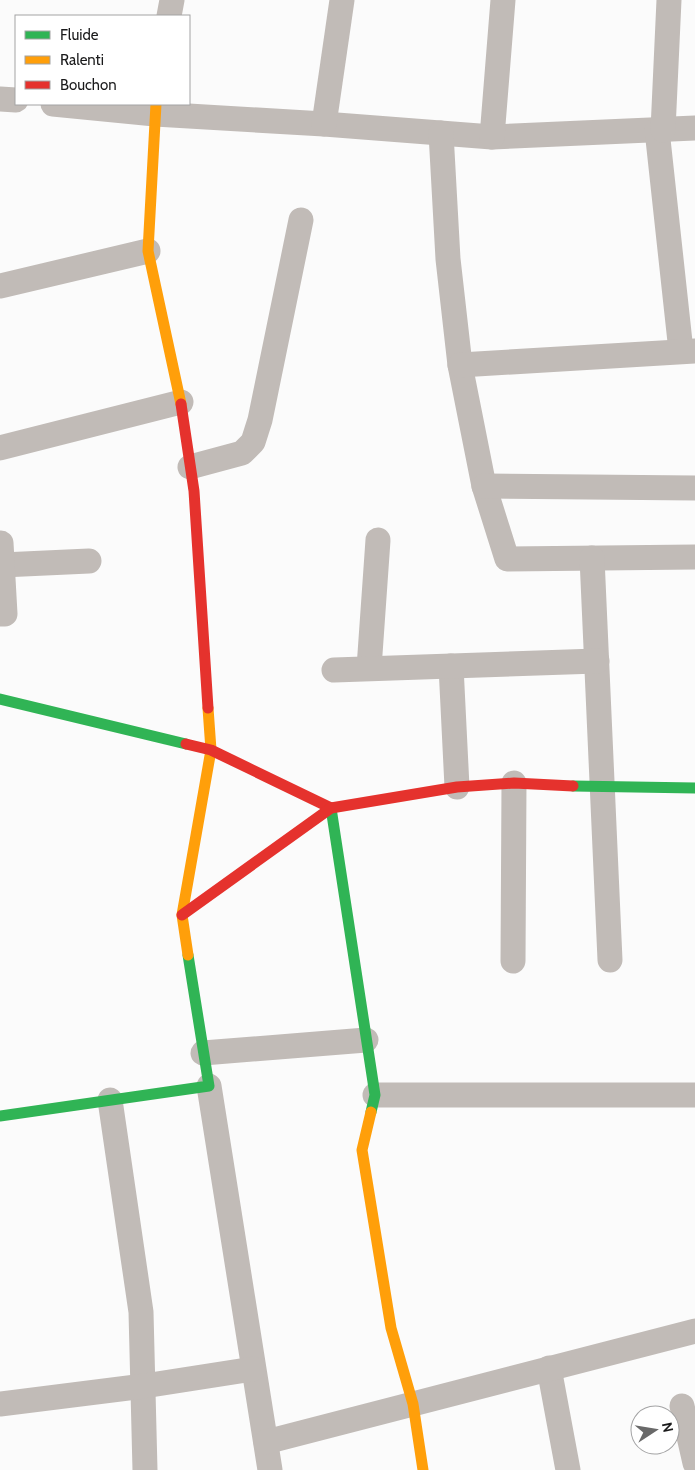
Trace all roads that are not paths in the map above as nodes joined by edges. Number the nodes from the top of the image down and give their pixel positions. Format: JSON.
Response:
{"nodes":[{"id":1,"x":172,"y":0,"type":"edge"},
{"id":2,"x":342,"y":0,"type":"edge"},
{"id":3,"x":503,"y":0,"type":"edge"},
{"id":4,"x":669,"y":0,"type":"edge"},
{"id":5,"x":169,"y":15,"type":"edge"},
{"id":6,"x":0,"y":98,"type":"edge"},
{"id":7,"x":15,"y":100,"type":"edge"},
{"id":8,"x":74,"y":105,"type":"edge"},
{"id":9,"x":156,"y":109,"type":"edge"},
{"id":10,"x":324,"y":124,"type":"junction"},
{"id":11,"x":695,"y":128,"type":"edge"},
{"id":12,"x":660,"y":130,"type":"junction"},
{"id":13,"x":441,"y":133,"type":"junction"},
{"id":14,"x":492,"y":137,"type":"junction"},
{"id":15,"x":301,"y":220,"type":"dead end"},
{"id":16,"x":148,"y":251,"type":"junction"},
{"id":17,"x":0,"y":286,"type":"edge"},
{"id":18,"x":688,"y":351,"type":"edge"},
{"id":19,"x":460,"y":365,"type":"junction"},
{"id":20,"x":181,"y":402,"type":"junction"},
{"id":21,"x":0,"y":448,"type":"edge"},
{"id":22,"x":190,"y":467,"type":"junction"},
{"id":23,"x":484,"y":486,"type":"junction"},
{"id":24,"x":695,"y":488,"type":"edge"},
{"id":25,"x":378,"y":540,"type":"dead end"},
{"id":26,"x":2,"y":554,"type":"edge"},
{"id":27,"x":695,"y":557,"type":"edge"},
{"id":28,"x":592,"y":558,"type":"junction"},
{"id":29,"x":89,"y":561,"type":"dead end"},
{"id":30,"x":0,"y":614,"type":"edge"},
{"id":31,"x":596,"y":661,"type":"junction"},
{"id":32,"x":451,"y":666,"type":"junction"},
{"id":33,"x":369,"y":668,"type":"junction"},
{"id":34,"x":334,"y":670,"type":"dead end"},
{"id":35,"x":0,"y":699,"type":"edge"},
{"id":36,"x":211,"y":750,"type":"junction"},
{"id":37,"x":514,"y":783,"type":"junction"},
{"id":38,"x":457,"y":787,"type":"junction"},
{"id":39,"x":602,"y":787,"type":"junction"},
{"id":40,"x":695,"y":788,"type":"edge"},
{"id":41,"x":331,"y":808,"type":"junction"},
{"id":42,"x":182,"y":915,"type":"junction"},
{"id":43,"x":610,"y":960,"type":"dead end"},
{"id":44,"x":513,"y":961,"type":"dead end"},
{"id":45,"x":366,"y":1040,"type":"junction"},
{"id":46,"x":203,"y":1053,"type":"junction"},
{"id":47,"x":209,"y":1086,"type":"junction"},
{"id":48,"x":375,"y":1095,"type":"junction"},
{"id":49,"x":695,"y":1095,"type":"edge"},
{"id":50,"x":110,"y":1100,"type":"junction"},
{"id":51,"x":0,"y":1116,"type":"edge"},
{"id":52,"x":695,"y":1331,"type":"edge"},
{"id":53,"x":549,"y":1368,"type":"junction"},
{"id":54,"x":254,"y":1370,"type":"junction"},
{"id":55,"x":144,"y":1386,"type":"junction"},
{"id":56,"x":0,"y":1404,"type":"edge"},
{"id":57,"x":413,"y":1404,"type":"junction"},
{"id":58,"x":682,"y":1406,"type":"dead end"},
{"id":59,"x":266,"y":1442,"type":"junction"},
{"id":60,"x":695,"y":1463,"type":"edge"},
{"id":61,"x":145,"y":1470,"type":"edge"},
{"id":62,"x":270,"y":1470,"type":"edge"},
{"id":63,"x":424,"y":1470,"type":"edge"},
{"id":64,"x":568,"y":1470,"type":"edge"}],
"edges":[{"from":1,"to":5,"type":"street"},
{"from":2,"to":10,"type":"street"},
{"from":3,"to":14,"type":"street"},
{"from":4,"to":12,"type":"street"},
{"from":6,"to":7,"type":"street"},
{"from":8,"to":9,"type":"street"},
{"from":9,"to":10,"type":"street"},
{"from":9,"to":16,"type":"street"},
{"from":10,"to":13,"type":"street"},
{"from":11,"to":12,"type":"street"},
{"from":12,"to":14,"type":"street"},
{"from":12,"to":18,"type":"street"},
{"from":13,"to":14,"type":"street"},
{"from":13,"to":19,"type":"street"},
{"from":15,"to":22,"type":"street"},
{"from":16,"to":17,"type":"street"},
{"from":16,"to":20,"type":"street"},
{"from":18,"to":19,"type":"street"},
{"from":19,"to":23,"type":"street"},
{"from":20,"to":21,"type":"street"},
{"from":20,"to":22,"type":"street"},
{"from":22,"to":36,"type":"street"},
{"from":23,"to":24,"type":"street"},
{"from":23,"to":28,"type":"street"},
{"from":25,"to":33,"type":"street"},
{"from":26,"to":29,"type":"street"},
{"from":26,"to":30,"type":"street"},
{"from":27,"to":28,"type":"street"},
{"from":28,"to":31,"type":"street"},
{"from":31,"to":32,"type":"street"},
{"from":31,"to":39,"type":"street"},
{"from":32,"to":33,"type":"street"},
{"from":32,"to":38,"type":"street"},
{"from":33,"to":34,"type":"street"},
{"from":35,"to":36,"type":"street"},
{"from":36,"to":41,"type":"street"},
{"from":36,"to":42,"type":"street"},
{"from":37,"to":38,"type":"street"},
{"from":37,"to":39,"type":"street"},
{"from":37,"to":44,"type":"street"},
{"from":38,"to":41,"type":"street"},
{"from":39,"to":40,"type":"street"},
{"from":39,"to":43,"type":"street"},
{"from":41,"to":42,"type":"street"},
{"from":41,"to":45,"type":"street"},
{"from":42,"to":46,"type":"street"},
{"from":45,"to":46,"type":"street"},
{"from":45,"to":48,"type":"street"},
{"from":46,"to":47,"type":"street"},
{"from":47,"to":50,"type":"street"},
{"from":47,"to":54,"type":"street"},
{"from":48,"to":49,"type":"street"},
{"from":48,"to":57,"type":"street"},
{"from":50,"to":51,"type":"street"},
{"from":50,"to":55,"type":"street"},
{"from":52,"to":53,"type":"street"},
{"from":53,"to":57,"type":"street"},
{"from":53,"to":64,"type":"street"},
{"from":54,"to":55,"type":"street"},
{"from":54,"to":59,"type":"street"},
{"from":55,"to":56,"type":"street"},
{"from":55,"to":61,"type":"street"},
{"from":57,"to":59,"type":"street"},
{"from":57,"to":63,"type":"street"},
{"from":58,"to":60,"type":"street"},
{"from":59,"to":62,"type":"street"}]}
